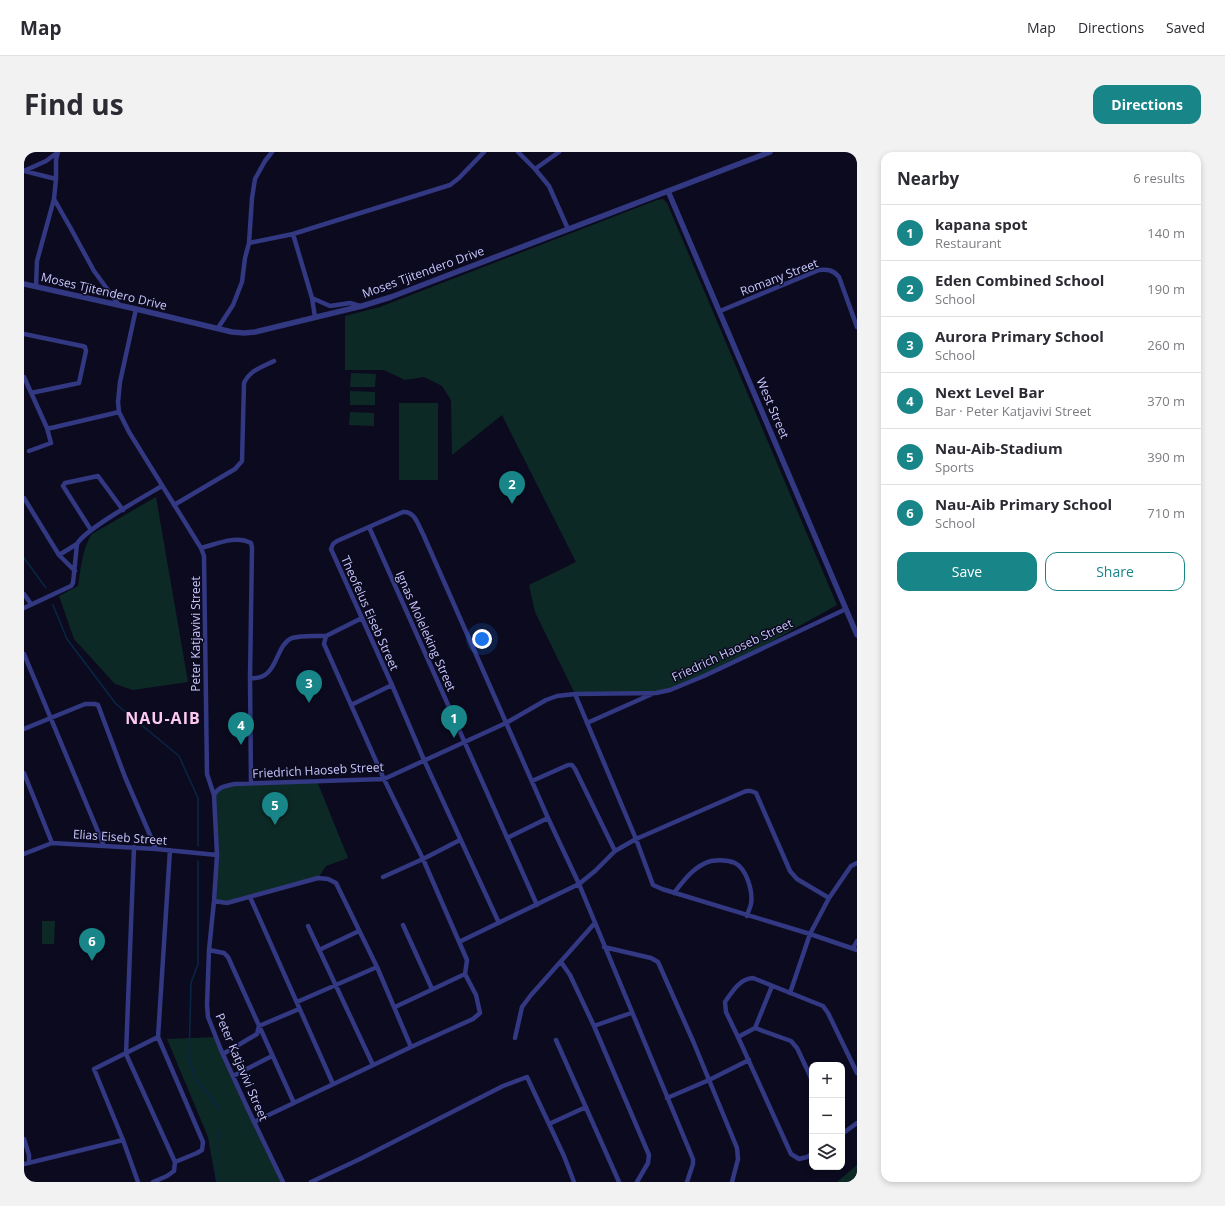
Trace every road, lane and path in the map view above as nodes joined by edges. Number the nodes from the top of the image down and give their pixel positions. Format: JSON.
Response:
{"nodes":[{"id":1,"x":272,"y":152,"type":"edge"},
{"id":2,"x":484,"y":152,"type":"edge"},
{"id":3,"x":518,"y":152,"type":"edge"},
{"id":4,"x":558,"y":152,"type":"edge"},
{"id":5,"x":770,"y":152,"type":"edge"},
{"id":6,"x":58,"y":153,"type":"edge"},
{"id":7,"x":535,"y":169,"type":"junction"},
{"id":8,"x":24,"y":171,"type":"edge"},
{"id":9,"x":56,"y":179,"type":"junction"},
{"id":10,"x":668,"y":191,"type":"junction"},
{"id":11,"x":54,"y":199,"type":"junction"},
{"id":12,"x":568,"y":229,"type":"junction"},
{"id":13,"x":293,"y":234,"type":"junction"},
{"id":14,"x":250,"y":243,"type":"junction"},
{"id":15,"x":24,"y":284,"type":"edge"},
{"id":16,"x":36,"y":287,"type":"junction"},
{"id":17,"x":312,"y":298,"type":"junction"},
{"id":18,"x":119,"y":305,"type":"junction"},
{"id":19,"x":362,"y":306,"type":"junction"},
{"id":20,"x":136,"y":309,"type":"junction"},
{"id":21,"x":720,"y":311,"type":"junction"},
{"id":22,"x":315,"y":317,"type":"junction"},
{"id":23,"x":857,"y":327,"type":"edge"},
{"id":24,"x":218,"y":328,"type":"junction"},
{"id":25,"x":24,"y":334,"type":"edge"},
{"id":26,"x":274,"y":361,"type":"dead end"},
{"id":27,"x":24,"y":377,"type":"edge"},
{"id":28,"x":31,"y":393,"type":"junction"},
{"id":29,"x":119,"y":412,"type":"junction"},
{"id":30,"x":47,"y":428,"type":"junction"},
{"id":31,"x":29,"y":451,"type":"dead end"},
{"id":32,"x":162,"y":486,"type":"junction"},
{"id":33,"x":24,"y":498,"type":"edge"},
{"id":34,"x":174,"y":505,"type":"junction"},
{"id":35,"x":123,"y":510,"type":"junction"},
{"id":36,"x":369,"y":528,"type":"junction"},
{"id":37,"x":91,"y":530,"type":"junction"},
{"id":38,"x":78,"y":544,"type":"junction"},
{"id":39,"x":201,"y":548,"type":"junction"},
{"id":40,"x":59,"y":555,"type":"junction"},
{"id":41,"x":75,"y":571,"type":"junction"},
{"id":42,"x":24,"y":594,"type":"edge"},
{"id":43,"x":31,"y":604,"type":"junction"},
{"id":44,"x":24,"y":608,"type":"edge"},
{"id":45,"x":846,"y":609,"type":"junction"},
{"id":46,"x":362,"y":618,"type":"junction"},
{"id":47,"x":857,"y":635,"type":"edge"},
{"id":48,"x":326,"y":636,"type":"junction"},
{"id":49,"x":24,"y":654,"type":"edge"},
{"id":50,"x":250,"y":678,"type":"junction"},
{"id":51,"x":392,"y":685,"type":"junction"},
{"id":52,"x":656,"y":693,"type":"junction"},
{"id":53,"x":575,"y":694,"type":"junction"},
{"id":54,"x":351,"y":705,"type":"junction"},
{"id":55,"x":51,"y":718,"type":"junction"},
{"id":56,"x":506,"y":723,"type":"junction"},
{"id":57,"x":587,"y":723,"type":"junction"},
{"id":58,"x":24,"y":729,"type":"edge"},
{"id":59,"x":464,"y":742,"type":"junction"},
{"id":60,"x":424,"y":760,"type":"junction"},
{"id":61,"x":24,"y":773,"type":"edge"},
{"id":62,"x":384,"y":779,"type":"junction"},
{"id":63,"x":532,"y":781,"type":"junction"},
{"id":64,"x":251,"y":784,"type":"junction"},
{"id":65,"x":214,"y":795,"type":"junction"},
{"id":66,"x":548,"y":818,"type":"junction"},
{"id":67,"x":507,"y":838,"type":"junction"},
{"id":68,"x":636,"y":839,"type":"junction"},
{"id":69,"x":460,"y":840,"type":"junction"},
{"id":70,"x":52,"y":843,"type":"junction"},
{"id":71,"x":104,"y":846,"type":"junction"},
{"id":72,"x":134,"y":848,"type":"junction"},
{"id":73,"x":156,"y":849,"type":"junction"},
{"id":74,"x":170,"y":850,"type":"junction"},
{"id":75,"x":615,"y":851,"type":"junction"},
{"id":76,"x":24,"y":854,"type":"edge"},
{"id":77,"x":217,"y":854,"type":"junction"},
{"id":78,"x":423,"y":860,"type":"junction"},
{"id":79,"x":857,"y":863,"type":"edge"},
{"id":80,"x":383,"y":877,"type":"dead end"},
{"id":81,"x":579,"y":884,"type":"junction"},
{"id":82,"x":674,"y":893,"type":"junction"},
{"id":83,"x":250,"y":897,"type":"junction"},
{"id":84,"x":829,"y":898,"type":"junction"},
{"id":85,"x":214,"y":902,"type":"junction"},
{"id":86,"x":537,"y":905,"type":"junction"},
{"id":87,"x":747,"y":916,"type":"junction"},
{"id":88,"x":499,"y":923,"type":"junction"},
{"id":89,"x":594,"y":924,"type":"junction"},
{"id":90,"x":403,"y":925,"type":"dead end"},
{"id":91,"x":308,"y":926,"type":"dead end"},
{"id":92,"x":359,"y":931,"type":"junction"},
{"id":93,"x":810,"y":934,"type":"junction"},
{"id":94,"x":857,"y":941,"type":"edge"},
{"id":95,"x":459,"y":942,"type":"junction"},
{"id":96,"x":604,"y":947,"type":"junction"},
{"id":97,"x":855,"y":949,"type":"edge"},
{"id":98,"x":209,"y":950,"type":"junction"},
{"id":99,"x":319,"y":950,"type":"junction"},
{"id":100,"x":561,"y":962,"type":"junction"},
{"id":101,"x":377,"y":967,"type":"junction"},
{"id":102,"x":465,"y":974,"type":"junction"},
{"id":103,"x":336,"y":985,"type":"junction"},
{"id":104,"x":772,"y":986,"type":"junction"},
{"id":105,"x":432,"y":989,"type":"junction"},
{"id":106,"x":790,"y":993,"type":"junction"},
{"id":107,"x":297,"y":1002,"type":"junction"},
{"id":108,"x":395,"y":1007,"type":"junction"},
{"id":109,"x":300,"y":1009,"type":"junction"},
{"id":110,"x":631,"y":1013,"type":"junction"},
{"id":111,"x":259,"y":1026,"type":"junction"},
{"id":112,"x":594,"y":1026,"type":"junction"},
{"id":113,"x":755,"y":1028,"type":"junction"},
{"id":114,"x":158,"y":1037,"type":"junction"},
{"id":115,"x":738,"y":1037,"type":"junction"},
{"id":116,"x":515,"y":1038,"type":"dead end"},
{"id":117,"x":556,"y":1040,"type":"dead end"},
{"id":118,"x":412,"y":1047,"type":"junction"},
{"id":119,"x":126,"y":1054,"type":"junction"},
{"id":120,"x":223,"y":1054,"type":"junction"},
{"id":121,"x":272,"y":1056,"type":"junction"},
{"id":122,"x":749,"y":1060,"type":"junction"},
{"id":123,"x":373,"y":1065,"type":"junction"},
{"id":124,"x":857,"y":1073,"type":"edge"},
{"id":125,"x":809,"y":1074,"type":"edge"},
{"id":126,"x":233,"y":1076,"type":"junction"},
{"id":127,"x":709,"y":1080,"type":"junction"},
{"id":128,"x":333,"y":1084,"type":"junction"},
{"id":129,"x":666,"y":1098,"type":"junction"},
{"id":130,"x":294,"y":1104,"type":"junction"},
{"id":131,"x":586,"y":1107,"type":"junction"},
{"id":132,"x":254,"y":1122,"type":"junction"},
{"id":133,"x":857,"y":1123,"type":"edge"},
{"id":134,"x":549,"y":1124,"type":"junction"},
{"id":135,"x":845,"y":1132,"type":"edge"},
{"id":136,"x":24,"y":1139,"type":"edge"},
{"id":137,"x":123,"y":1140,"type":"junction"},
{"id":138,"x":809,"y":1156,"type":"edge"},
{"id":139,"x":175,"y":1162,"type":"junction"},
{"id":140,"x":26,"y":1164,"type":"edge"},
{"id":141,"x":138,"y":1182,"type":"edge"},
{"id":142,"x":153,"y":1182,"type":"edge"},
{"id":143,"x":283,"y":1182,"type":"edge"},
{"id":144,"x":311,"y":1182,"type":"edge"},
{"id":145,"x":572,"y":1182,"type":"edge"},
{"id":146,"x":619,"y":1182,"type":"edge"},
{"id":147,"x":637,"y":1182,"type":"edge"},
{"id":148,"x":687,"y":1182,"type":"edge"},
{"id":149,"x":732,"y":1182,"type":"edge"}],
"edges":[{"from":1,"to":14,"type":"street"},
{"from":2,"to":13,"type":"street"},
{"from":3,"to":7,"type":"street"},
{"from":4,"to":7,"type":"street"},
{"from":5,"to":10,"type":"street","name":"Moses Tjitendero Drive"},
{"from":6,"to":8,"type":"street"},
{"from":6,"to":9,"type":"street"},
{"from":7,"to":12,"type":"street"},
{"from":8,"to":9,"type":"street"},
{"from":9,"to":11,"type":"street"},
{"from":10,"to":12,"type":"street","name":"Moses Tjitendero Drive"},
{"from":10,"to":21,"type":"street","name":"West Street"},
{"from":11,"to":16,"type":"street"},
{"from":11,"to":18,"type":"street"},
{"from":12,"to":19,"type":"street","name":"Moses Tjitendero Drive"},
{"from":13,"to":14,"type":"street"},
{"from":13,"to":17,"type":"street"},
{"from":14,"to":24,"type":"street"},
{"from":15,"to":16,"type":"street","name":"Moses Tjitendero Drive"},
{"from":16,"to":18,"type":"street","name":"Moses Tjitendero Drive"},
{"from":17,"to":19,"type":"street"},
{"from":17,"to":22,"type":"street"},
{"from":18,"to":20,"type":"street","name":"Moses Tjitendero Drive"},
{"from":19,"to":22,"type":"street","name":"Moses Tjitendero Drive"},
{"from":20,"to":24,"type":"street","name":"Moses Tjitendero Drive"},
{"from":20,"to":29,"type":"street","name":"Peter Katjavivi Street"},
{"from":21,"to":23,"type":"street","name":"Romany Street"},
{"from":21,"to":45,"type":"street","name":"West Street"},
{"from":22,"to":24,"type":"street","name":"Moses Tjitendero Drive"},
{"from":25,"to":28,"type":"street"},
{"from":26,"to":34,"type":"street"},
{"from":27,"to":28,"type":"street"},
{"from":28,"to":30,"type":"street"},
{"from":29,"to":30,"type":"street"},
{"from":29,"to":32,"type":"street","name":"Peter Katjavivi Street"},
{"from":30,"to":31,"type":"street"},
{"from":32,"to":34,"type":"street","name":"Peter Katjavivi Street"},
{"from":32,"to":35,"type":"street"},
{"from":33,"to":40,"type":"street"},
{"from":34,"to":39,"type":"street","name":"Peter Katjavivi Street"},
{"from":35,"to":37,"type":"street"},
{"from":35,"to":37,"type":"street"},
{"from":36,"to":46,"type":"street","name":"Theofelus Eiseb Street"},
{"from":36,"to":56,"type":"street","name":"Theofelus Eiseb Street"},
{"from":36,"to":59,"type":"street","name":"Ignas Moleleking Street"},
{"from":37,"to":38,"type":"street"},
{"from":38,"to":40,"type":"street"},
{"from":38,"to":41,"type":"street"},
{"from":39,"to":50,"type":"street"},
{"from":39,"to":65,"type":"street","name":"Peter Katjavivi Street"},
{"from":40,"to":41,"type":"street"},
{"from":41,"to":43,"type":"street"},
{"from":42,"to":43,"type":"street"},
{"from":43,"to":44,"type":"street"},
{"from":45,"to":47,"type":"street","name":"West Street"},
{"from":45,"to":52,"type":"street","name":"Friedrich Haoseb Street"},
{"from":46,"to":48,"type":"street"},
{"from":46,"to":51,"type":"street","name":"Theofelus Eiseb Street"},
{"from":48,"to":50,"type":"street"},
{"from":48,"to":54,"type":"street"},
{"from":49,"to":55,"type":"street"},
{"from":50,"to":64,"type":"street"},
{"from":51,"to":54,"type":"street"},
{"from":51,"to":60,"type":"street","name":"Theofelus Eiseb Street"},
{"from":52,"to":53,"type":"street","name":"Friedrich Haoseb Street"},
{"from":52,"to":57,"type":"street"},
{"from":53,"to":56,"type":"street","name":"Friedrich Haoseb Street"},
{"from":53,"to":57,"type":"street"},
{"from":54,"to":62,"type":"street"},
{"from":55,"to":58,"type":"street"},
{"from":55,"to":71,"type":"street"},
{"from":55,"to":73,"type":"street"},
{"from":56,"to":59,"type":"street","name":"Friedrich Haoseb Street"},
{"from":56,"to":63,"type":"street"},
{"from":57,"to":68,"type":"street"},
{"from":59,"to":60,"type":"street","name":"Friedrich Haoseb Street"},
{"from":59,"to":67,"type":"street","name":"Ignas Moleleking Street"},
{"from":60,"to":62,"type":"street","name":"Friedrich Haoseb Street"},
{"from":60,"to":69,"type":"street","name":"Theofelus Eiseb Street"},
{"from":61,"to":70,"type":"street"},
{"from":62,"to":64,"type":"street","name":"Friedrich Haoseb Street"},
{"from":62,"to":78,"type":"street"},
{"from":63,"to":66,"type":"street"},
{"from":63,"to":75,"type":"street"},
{"from":64,"to":65,"type":"street","name":"Friedrich Haoseb Street"},
{"from":65,"to":77,"type":"street","name":"Peter Katjavivi Street"},
{"from":66,"to":67,"type":"street"},
{"from":66,"to":81,"type":"street"},
{"from":67,"to":86,"type":"street","name":"Ignas Moleleking Street"},
{"from":68,"to":75,"type":"street"},
{"from":68,"to":82,"type":"street"},
{"from":68,"to":84,"type":"street"},
{"from":69,"to":78,"type":"street"},
{"from":69,"to":88,"type":"street","name":"Theofelus Eiseb Street"},
{"from":70,"to":71,"type":"street","name":"Elias Eiseb Street"},
{"from":70,"to":76,"type":"street","name":"Elias Eiseb Street"},
{"from":71,"to":72,"type":"street","name":"Elias Eiseb Street"},
{"from":72,"to":73,"type":"street","name":"Elias Eiseb Street"},
{"from":72,"to":119,"type":"street"},
{"from":73,"to":74,"type":"street","name":"Elias Eiseb Street"},
{"from":74,"to":77,"type":"street","name":"Elias Eiseb Street"},
{"from":74,"to":114,"type":"street"},
{"from":75,"to":81,"type":"street"},
{"from":77,"to":85,"type":"street","name":"Peter Katjavivi Street"},
{"from":78,"to":80,"type":"street"},
{"from":78,"to":95,"type":"street"},
{"from":79,"to":84,"type":"street"},
{"from":81,"to":86,"type":"street"},
{"from":81,"to":89,"type":"street"},
{"from":82,"to":87,"type":"street"},
{"from":82,"to":87,"type":"street"},
{"from":83,"to":85,"type":"street"},
{"from":83,"to":92,"type":"street"},
{"from":83,"to":107,"type":"street"},
{"from":84,"to":93,"type":"street"},
{"from":85,"to":98,"type":"street","name":"Peter Katjavivi Street"},
{"from":86,"to":88,"type":"street"},
{"from":87,"to":93,"type":"street"},
{"from":88,"to":95,"type":"street"},
{"from":89,"to":96,"type":"street"},
{"from":89,"to":100,"type":"street"},
{"from":90,"to":105,"type":"street"},
{"from":91,"to":99,"type":"street"},
{"from":92,"to":99,"type":"street"},
{"from":92,"to":101,"type":"street"},
{"from":93,"to":97,"type":"street"},
{"from":93,"to":106,"type":"street"},
{"from":94,"to":97,"type":"street"},
{"from":95,"to":102,"type":"street"},
{"from":96,"to":110,"type":"street"},
{"from":96,"to":127,"type":"street"},
{"from":98,"to":111,"type":"street"},
{"from":98,"to":120,"type":"street","name":"Peter Katjavivi Street"},
{"from":99,"to":103,"type":"street"},
{"from":100,"to":112,"type":"street"},
{"from":100,"to":116,"type":"street"},
{"from":101,"to":103,"type":"street"},
{"from":101,"to":108,"type":"street"},
{"from":102,"to":105,"type":"street"},
{"from":102,"to":118,"type":"street"},
{"from":103,"to":107,"type":"street"},
{"from":103,"to":123,"type":"street"},
{"from":104,"to":106,"type":"street"},
{"from":104,"to":113,"type":"street"},
{"from":104,"to":115,"type":"street"},
{"from":105,"to":108,"type":"street"},
{"from":106,"to":124,"type":"street"},
{"from":107,"to":109,"type":"street"},
{"from":108,"to":118,"type":"street"},
{"from":109,"to":111,"type":"street"},
{"from":109,"to":128,"type":"street"},
{"from":110,"to":112,"type":"street"},
{"from":110,"to":129,"type":"street"},
{"from":111,"to":120,"type":"street"},
{"from":111,"to":121,"type":"street"},
{"from":112,"to":147,"type":"street"},
{"from":113,"to":115,"type":"street"},
{"from":113,"to":125,"type":"street"},
{"from":114,"to":119,"type":"street"},
{"from":114,"to":139,"type":"street"},
{"from":115,"to":122,"type":"street"},
{"from":117,"to":131,"type":"street"},
{"from":118,"to":123,"type":"street"},
{"from":119,"to":137,"type":"street"},
{"from":119,"to":139,"type":"street"},
{"from":120,"to":126,"type":"street","name":"Peter Katjavivi Street"},
{"from":121,"to":126,"type":"street"},
{"from":121,"to":130,"type":"street"},
{"from":122,"to":127,"type":"street"},
{"from":122,"to":138,"type":"street"},
{"from":123,"to":128,"type":"street"},
{"from":126,"to":132,"type":"street","name":"Peter Katjavivi Street"},
{"from":127,"to":129,"type":"street"},
{"from":127,"to":149,"type":"street"},
{"from":128,"to":130,"type":"street"},
{"from":129,"to":148,"type":"street"},
{"from":130,"to":132,"type":"street"},
{"from":131,"to":134,"type":"street"},
{"from":131,"to":146,"type":"street"},
{"from":132,"to":143,"type":"street","name":"Peter Katjavivi Street"},
{"from":133,"to":135,"type":"street"},
{"from":134,"to":144,"type":"street"},
{"from":134,"to":145,"type":"street"},
{"from":136,"to":140,"type":"street"},
{"from":137,"to":140,"type":"street"},
{"from":137,"to":141,"type":"street"},
{"from":139,"to":142,"type":"street"}]}
